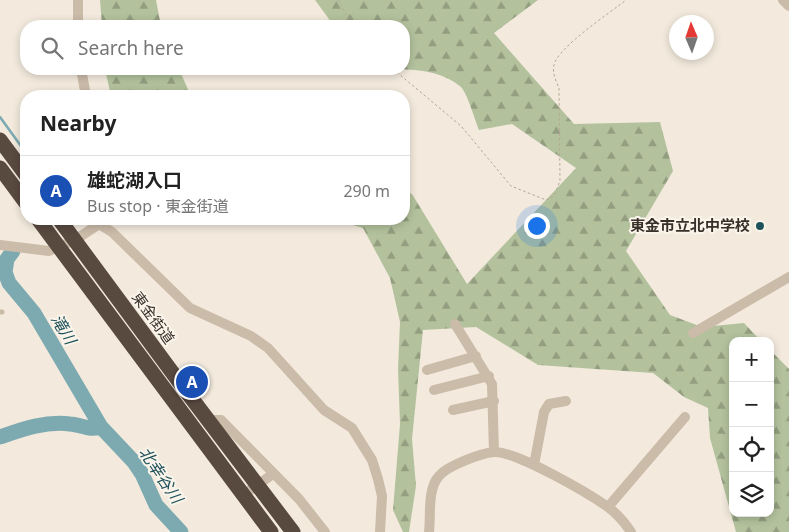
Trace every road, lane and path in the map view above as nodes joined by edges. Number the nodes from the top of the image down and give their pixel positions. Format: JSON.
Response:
{"nodes":[{"id":1,"x":78,"y":0,"type":"edge"},
{"id":2,"x":338,"y":0,"type":"edge"},
{"id":3,"x":626,"y":0,"type":"edge"},
{"id":4,"x":783,"y":0,"type":"edge"},
{"id":5,"x":789,"y":6,"type":"edge"},
{"id":6,"x":78,"y":20,"type":"edge"},
{"id":7,"x":350,"y":20,"type":"edge"},
{"id":8,"x":82,"y":75,"type":"edge"},
{"id":9,"x":400,"y":75,"type":"edge"},
{"id":10,"x":85,"y":90,"type":"edge"},
{"id":11,"x":0,"y":140,"type":"edge"},
{"id":12,"x":20,"y":167,"type":"edge"},
{"id":13,"x":0,"y":168,"type":"edge"},
{"id":14,"x":20,"y":195,"type":"edge"},
{"id":15,"x":43,"y":225,"type":"edge"},
{"id":16,"x":64,"y":225,"type":"edge"},
{"id":17,"x":94,"y":225,"type":"edge"},
{"id":18,"x":104,"y":225,"type":"edge"},
{"id":19,"x":75,"y":240,"type":"junction"},
{"id":20,"x":0,"y":245,"type":"edge"},
{"id":21,"x":60,"y":248,"type":"junction"},
{"id":22,"x":789,"y":277,"type":"edge"},
{"id":23,"x":455,"y":324,"type":"dead end"},
{"id":24,"x":693,"y":334,"type":"dead end"},
{"id":25,"x":476,"y":356,"type":"junction"},
{"id":26,"x":426,"y":370,"type":"dead end"},
{"id":27,"x":489,"y":376,"type":"junction"},
{"id":28,"x":434,"y":390,"type":"dead end"},
{"id":29,"x":494,"y":401,"type":"junction"},
{"id":30,"x":566,"y":401,"type":"dead end"},
{"id":31,"x":453,"y":410,"type":"dead end"},
{"id":32,"x":685,"y":418,"type":"dead end"},
{"id":33,"x":208,"y":420,"type":"junction"},
{"id":34,"x":494,"y":452,"type":"junction"},
{"id":35,"x":534,"y":465,"type":"junction"},
{"id":36,"x":273,"y":474,"type":"junction"},
{"id":37,"x":257,"y":486,"type":"junction"},
{"id":38,"x":243,"y":495,"type":"junction"},
{"id":39,"x":608,"y":507,"type":"junction"},
{"id":40,"x":271,"y":532,"type":"edge"},
{"id":41,"x":293,"y":532,"type":"edge"},
{"id":42,"x":325,"y":532,"type":"edge"},
{"id":43,"x":380,"y":532,"type":"edge"},
{"id":44,"x":429,"y":532,"type":"edge"},
{"id":45,"x":631,"y":532,"type":"edge"}],
"edges":[{"from":1,"to":6,"type":"street"},
{"from":2,"to":7,"type":"path"},
{"from":3,"to":9,"type":"path"},
{"from":4,"to":5,"type":"street"},
{"from":8,"to":10,"type":"street"},
{"from":11,"to":12,"type":"highway"},
{"from":13,"to":14,"type":"highway"},
{"from":15,"to":21,"type":"highway"},
{"from":16,"to":19,"type":"highway","name":"東金街道"},
{"from":17,"to":19,"type":"street"},
{"from":18,"to":43,"type":"street"},
{"from":19,"to":21,"type":"street"},
{"from":19,"to":33,"type":"highway","name":"東金街道"},
{"from":20,"to":21,"type":"street"},
{"from":21,"to":38,"type":"highway"},
{"from":22,"to":24,"type":"street"},
{"from":23,"to":25,"type":"street"},
{"from":25,"to":26,"type":"street"},
{"from":25,"to":27,"type":"street"},
{"from":27,"to":28,"type":"street"},
{"from":27,"to":29,"type":"street"},
{"from":29,"to":31,"type":"street"},
{"from":29,"to":34,"type":"street"},
{"from":30,"to":35,"type":"street"},
{"from":32,"to":39,"type":"street"},
{"from":33,"to":36,"type":"street"},
{"from":33,"to":37,"type":"highway","name":"東金街道"},
{"from":34,"to":35,"type":"street"},
{"from":34,"to":44,"type":"street"},
{"from":35,"to":39,"type":"street"},
{"from":36,"to":37,"type":"street"},
{"from":36,"to":42,"type":"street"},
{"from":37,"to":38,"type":"street"},
{"from":37,"to":41,"type":"highway","name":"東金街道"},
{"from":38,"to":40,"type":"highway"},
{"from":39,"to":45,"type":"street"}]}
